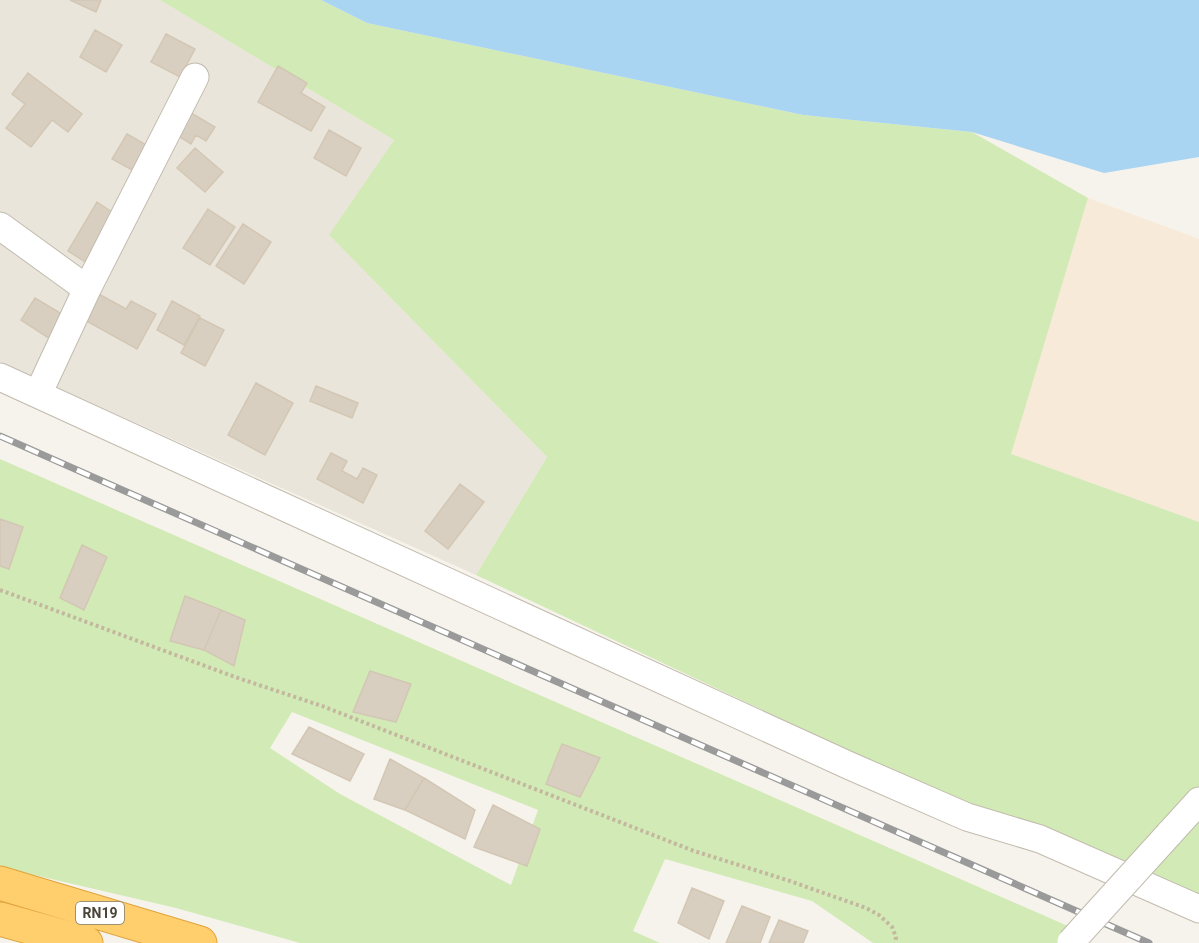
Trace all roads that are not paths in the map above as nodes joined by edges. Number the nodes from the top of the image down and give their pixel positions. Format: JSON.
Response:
{"nodes":[{"id":1,"x":195,"y":77,"type":"dead end"},
{"id":2,"x":0,"y":226,"type":"edge"},
{"id":3,"x":87,"y":289,"type":"junction"},
{"id":4,"x":0,"y":377,"type":"edge"},
{"id":5,"x":38,"y":394,"type":"junction"},
{"id":6,"x":1199,"y":801,"type":"edge"},
{"id":7,"x":0,"y":883,"type":"edge"},
{"id":8,"x":1199,"y":909,"type":"edge"},
{"id":9,"x":0,"y":919,"type":"edge"},
{"id":10,"x":1071,"y":942,"type":"edge"},
{"id":11,"x":86,"y":943,"type":"edge"},
{"id":12,"x":200,"y":943,"type":"edge"}],
"edges":[{"from":1,"to":3,"type":"street"},
{"from":2,"to":3,"type":"street"},
{"from":3,"to":5,"type":"street"},
{"from":4,"to":5,"type":"street"},
{"from":5,"to":8,"type":"street"},
{"from":6,"to":10,"type":"street","bridge":true},
{"from":7,"to":12,"type":"highway","number":"RN19"},
{"from":9,"to":11,"type":"highway","number":"RN19"}]}
